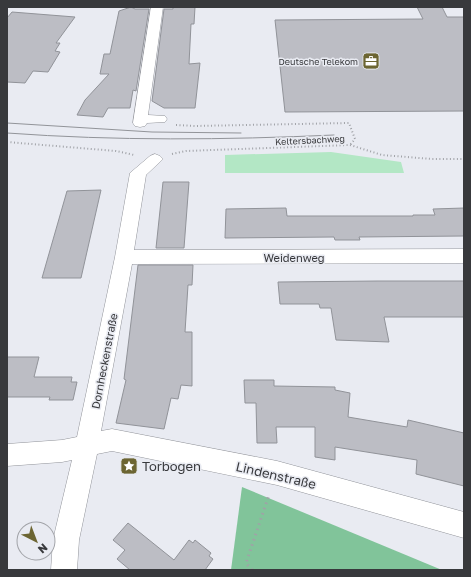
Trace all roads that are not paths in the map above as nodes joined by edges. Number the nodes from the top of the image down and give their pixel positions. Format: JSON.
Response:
{"nodes":[{"id":1,"x":157,"y":7,"type":"edge"},
{"id":2,"x":160,"y":119,"type":"dead end"},
{"id":3,"x":155,"y":159,"type":"road end"},
{"id":4,"x":464,"y":256,"type":"edge"},
{"id":5,"x":124,"y":257,"type":"junction"},
{"id":6,"x":87,"y":445,"type":"junction"},
{"id":7,"x":7,"y":455,"type":"edge"},
{"id":8,"x":464,"y":525,"type":"edge"},
{"id":9,"x":64,"y":570,"type":"edge"}],
"edges":[{"from":1,"to":2,"type":"street"},
{"from":3,"to":5,"type":"street","name":"Dornheckenstraße"},
{"from":4,"to":5,"type":"street","name":"Weidenweg"},
{"from":5,"to":6,"type":"street","name":"Dornheckenstraße"},
{"from":6,"to":7,"type":"street","name":"Lindenstraße"},
{"from":6,"to":8,"type":"street","name":"Lindenstraße"},
{"from":6,"to":9,"type":"street","name":"Dornheckenstraße"}]}
